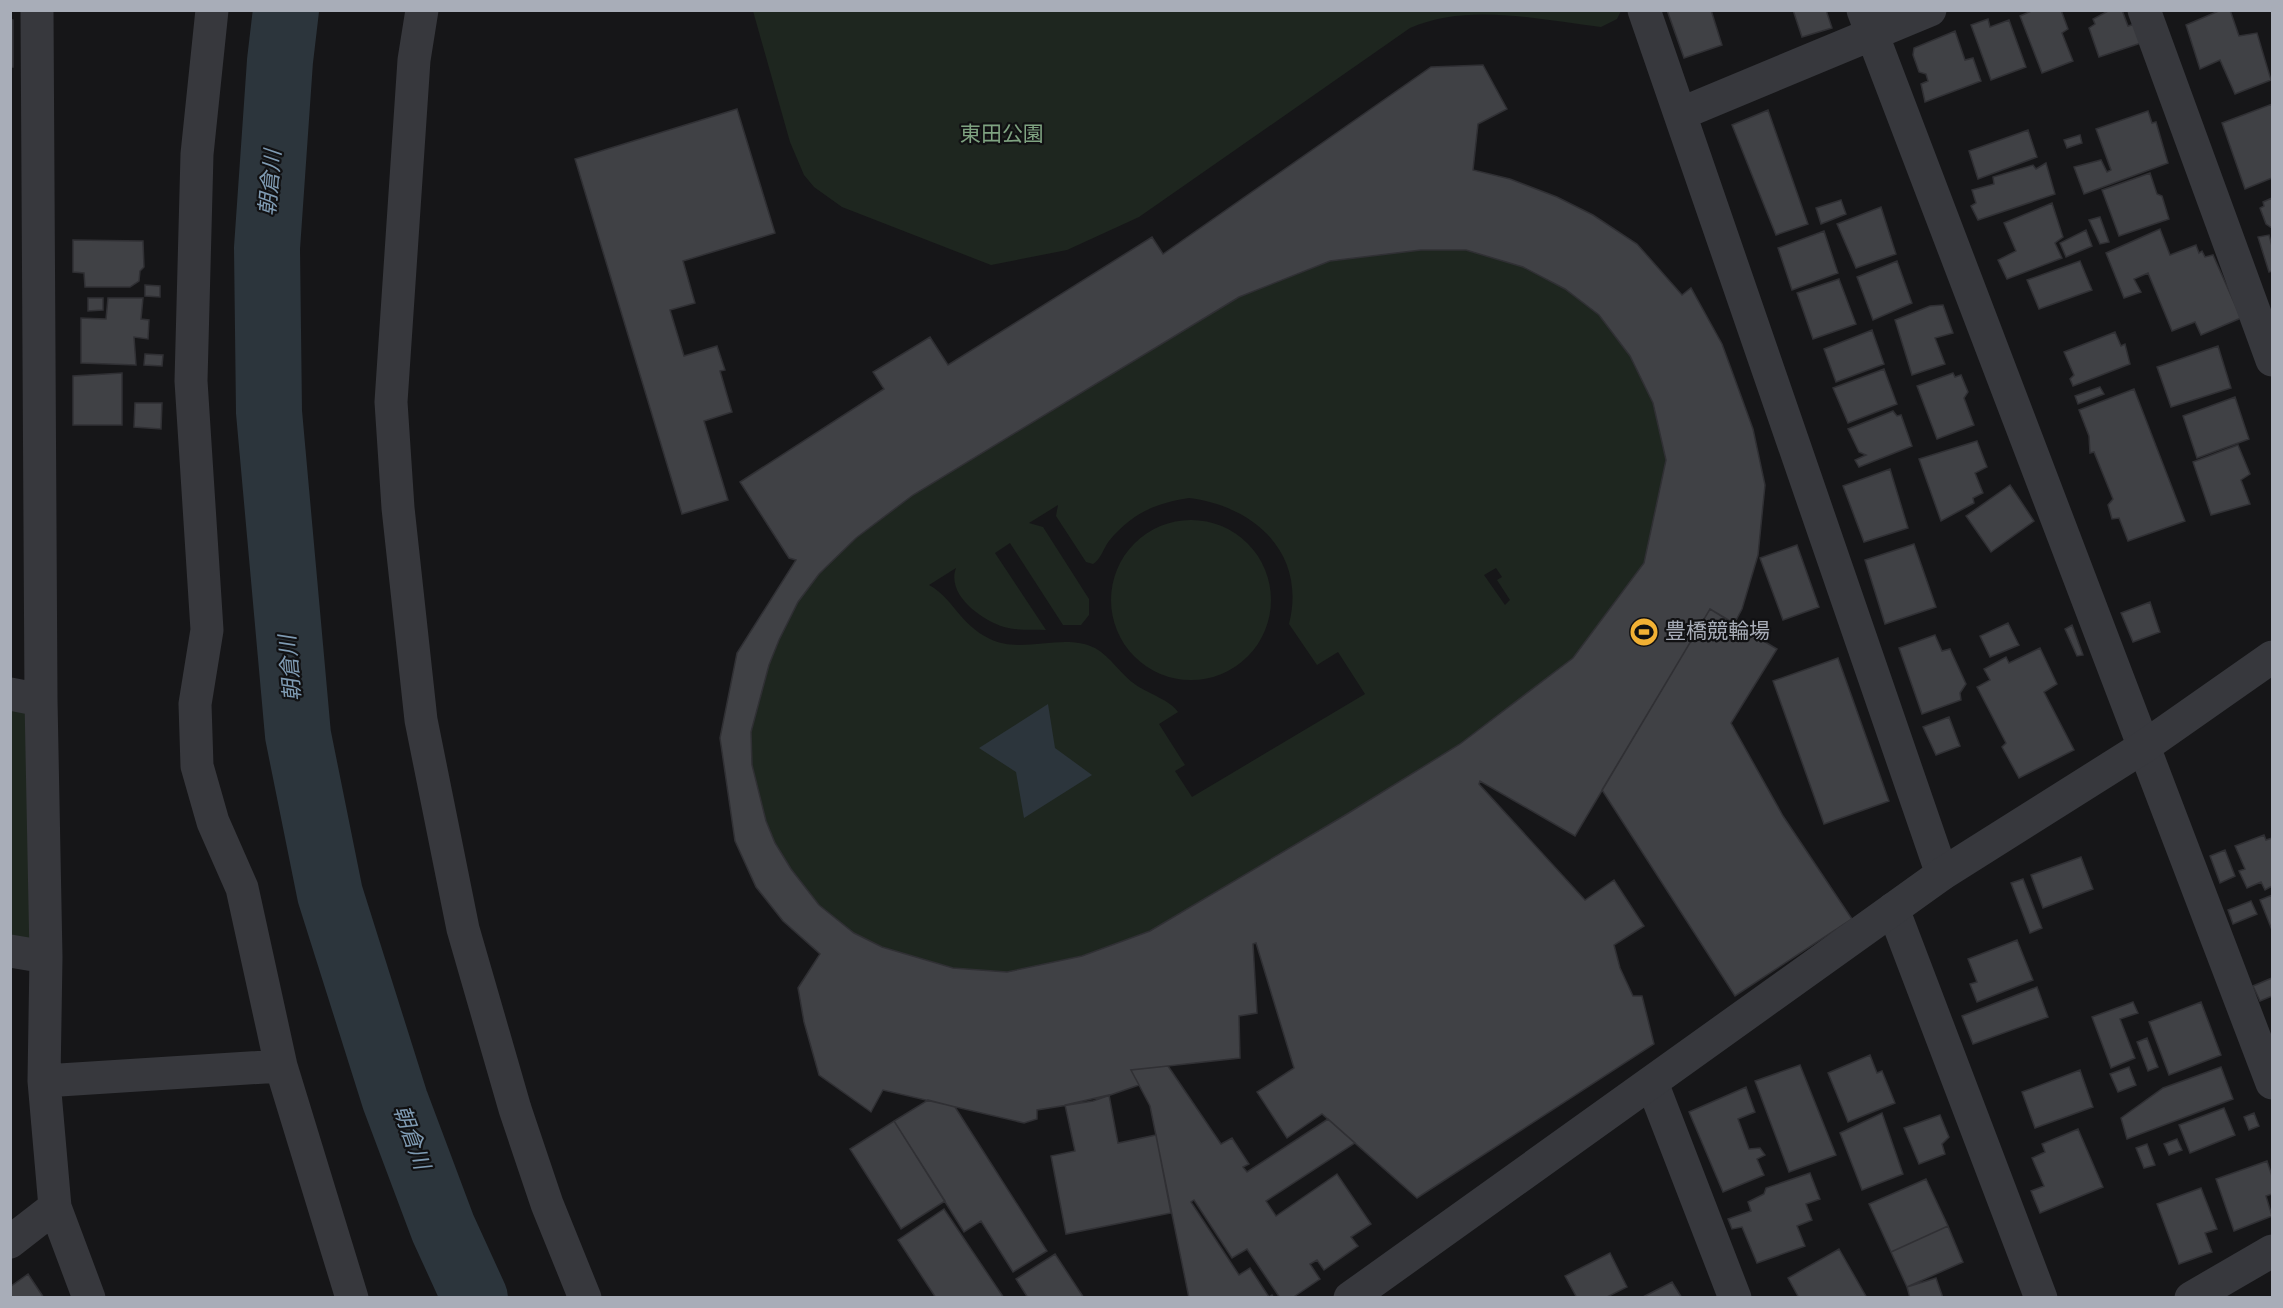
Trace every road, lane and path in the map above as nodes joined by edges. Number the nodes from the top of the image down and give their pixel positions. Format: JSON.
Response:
{"nodes":[{"id":1,"x":37,"y":10,"type":"edge"},
{"id":2,"x":212,"y":10,"type":"edge"},
{"id":3,"x":422,"y":10,"type":"edge"},
{"id":4,"x":1644,"y":10,"type":"edge"},
{"id":5,"x":1930,"y":10,"type":"edge"},
{"id":6,"x":2144,"y":10,"type":"edge"},
{"id":7,"x":1867,"y":23,"type":"edge"},
{"id":8,"x":1680,"y":114,"type":"junction"},
{"id":9,"x":2272,"y":360,"type":"edge"},
{"id":10,"x":2272,"y":657,"type":"edge"},
{"id":11,"x":26,"y":697,"type":"edge"},
{"id":12,"x":2145,"y":746,"type":"junction"},
{"id":13,"x":1942,"y":874,"type":"junction"},
{"id":14,"x":1893,"y":909,"type":"junction"},
{"id":15,"x":10,"y":951,"type":"edge"},
{"id":16,"x":46,"y":957,"type":"junction"},
{"id":17,"x":281,"y":1066,"type":"junction"},
{"id":18,"x":44,"y":1081,"type":"junction"},
{"id":19,"x":1653,"y":1083,"type":"junction"},
{"id":20,"x":2272,"y":1083,"type":"edge"},
{"id":21,"x":55,"y":1207,"type":"junction"},
{"id":22,"x":10,"y":1242,"type":"edge"},
{"id":23,"x":2272,"y":1251,"type":"edge"},
{"id":24,"x":89,"y":1298,"type":"edge"},
{"id":25,"x":352,"y":1298,"type":"edge"},
{"id":26,"x":585,"y":1298,"type":"edge"},
{"id":27,"x":1350,"y":1298,"type":"edge"},
{"id":28,"x":1735,"y":1298,"type":"edge"},
{"id":29,"x":2041,"y":1298,"type":"edge"},
{"id":30,"x":2191,"y":1298,"type":"edge"}],
"edges":[{"from":1,"to":11,"type":"street"},
{"from":2,"to":17,"type":"street"},
{"from":3,"to":26,"type":"street"},
{"from":4,"to":8,"type":"street"},
{"from":5,"to":7,"type":"street"},
{"from":6,"to":9,"type":"street"},
{"from":7,"to":8,"type":"street"},
{"from":7,"to":12,"type":"street"},
{"from":8,"to":13,"type":"street"},
{"from":10,"to":12,"type":"street"},
{"from":11,"to":16,"type":"street"},
{"from":12,"to":13,"type":"street"},
{"from":12,"to":20,"type":"street"},
{"from":13,"to":14,"type":"street"},
{"from":14,"to":19,"type":"street"},
{"from":14,"to":29,"type":"street"},
{"from":15,"to":16,"type":"street"},
{"from":16,"to":18,"type":"street"},
{"from":17,"to":18,"type":"street"},
{"from":17,"to":25,"type":"street"},
{"from":18,"to":21,"type":"street"},
{"from":19,"to":27,"type":"street"},
{"from":19,"to":28,"type":"street"},
{"from":21,"to":22,"type":"street"},
{"from":21,"to":24,"type":"street"},
{"from":23,"to":30,"type":"street"}]}
